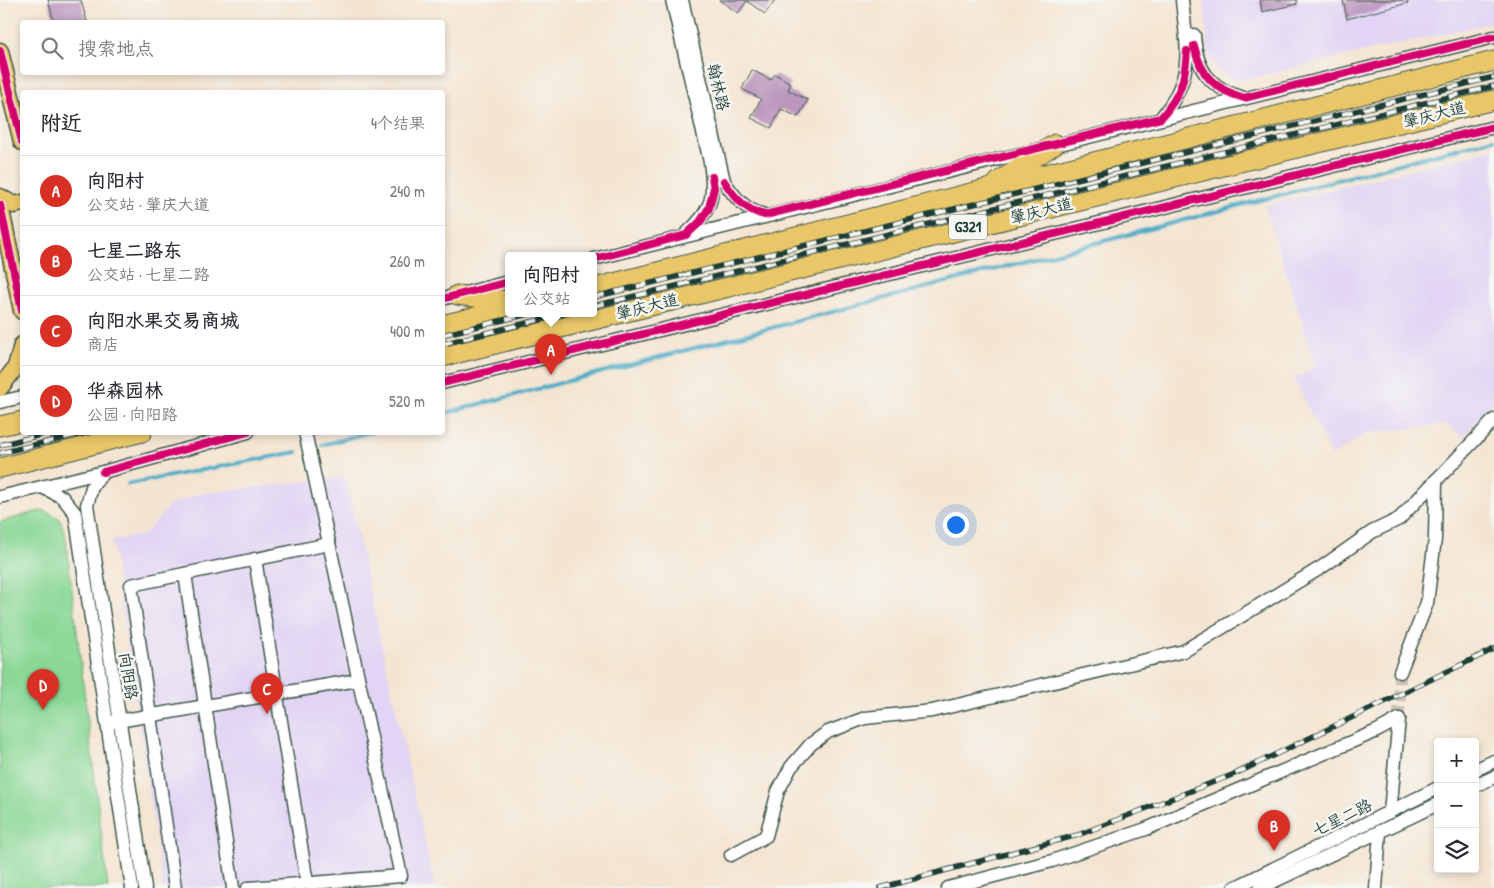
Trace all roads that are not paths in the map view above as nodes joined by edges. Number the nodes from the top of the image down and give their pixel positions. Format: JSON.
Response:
{"nodes":[{"id":1,"x":672,"y":0,"type":"edge"},
{"id":2,"x":682,"y":0,"type":"edge"},
{"id":3,"x":1182,"y":0,"type":"edge"},
{"id":4,"x":1191,"y":0,"type":"edge"},
{"id":5,"x":1494,"y":37,"type":"edge"},
{"id":6,"x":0,"y":51,"type":"edge"},
{"id":7,"x":1494,"y":61,"type":"edge"},
{"id":8,"x":1244,"y":98,"type":"junction"},
{"id":9,"x":1494,"y":100,"type":"edge"},
{"id":10,"x":1161,"y":118,"type":"junction"},
{"id":11,"x":1494,"y":127,"type":"edge"},
{"id":12,"x":20,"y":134,"type":"edge"},
{"id":13,"x":1055,"y":144,"type":"junction"},
{"id":14,"x":718,"y":179,"type":"junction"},
{"id":15,"x":987,"y":190,"type":"junction"},
{"id":16,"x":0,"y":196,"type":"edge"},
{"id":17,"x":20,"y":204,"type":"edge"},
{"id":18,"x":0,"y":205,"type":"edge"},
{"id":19,"x":765,"y":216,"type":"junction"},
{"id":20,"x":686,"y":235,"type":"junction"},
{"id":21,"x":597,"y":258,"type":"edge"},
{"id":22,"x":505,"y":283,"type":"edge"},
{"id":23,"x":597,"y":287,"type":"edge"},
{"id":24,"x":450,"y":297,"type":"edge"},
{"id":25,"x":20,"y":301,"type":"edge"},
{"id":26,"x":505,"y":301,"type":"edge"},
{"id":27,"x":505,"y":310,"type":"edge"},
{"id":28,"x":445,"y":324,"type":"edge"},
{"id":29,"x":20,"y":352,"type":"edge"},
{"id":30,"x":445,"y":356,"type":"edge"},
{"id":31,"x":445,"y":382,"type":"edge"},
{"id":32,"x":0,"y":388,"type":"edge"},
{"id":33,"x":20,"y":397,"type":"edge"},
{"id":34,"x":0,"y":402,"type":"edge"},
{"id":35,"x":1494,"y":420,"type":"edge"},
{"id":36,"x":20,"y":421,"type":"edge"},
{"id":37,"x":0,"y":426,"type":"edge"},
{"id":38,"x":130,"y":435,"type":"edge"},
{"id":39,"x":237,"y":435,"type":"edge"},
{"id":40,"x":306,"y":435,"type":"edge"},
{"id":41,"x":0,"y":468,"type":"edge"},
{"id":42,"x":102,"y":472,"type":"junction"},
{"id":43,"x":1436,"y":480,"type":"junction"},
{"id":44,"x":42,"y":487,"type":"junction"},
{"id":45,"x":0,"y":497,"type":"edge"},
{"id":46,"x":329,"y":544,"type":"junction"},
{"id":47,"x":255,"y":560,"type":"junction"},
{"id":48,"x":185,"y":574,"type":"junction"},
{"id":49,"x":1400,"y":672,"type":"tunnel mouth"},
{"id":50,"x":358,"y":680,"type":"junction"},
{"id":51,"x":276,"y":694,"type":"junction"},
{"id":52,"x":205,"y":706,"type":"junction"},
{"id":53,"x":150,"y":715,"type":"junction"},
{"id":54,"x":113,"y":722,"type":"junction"},
{"id":55,"x":1494,"y":761,"type":"edge"},
{"id":56,"x":1479,"y":768,"type":"edge"},
{"id":57,"x":1494,"y":777,"type":"edge"},
{"id":58,"x":1479,"y":784,"type":"edge"},
{"id":59,"x":1434,"y":790,"type":"edge"},
{"id":60,"x":1434,"y":806,"type":"edge"},
{"id":61,"x":1390,"y":812,"type":"junction"},
{"id":62,"x":1380,"y":831,"type":"junction"},
{"id":63,"x":731,"y":855,"type":"dead end"},
{"id":64,"x":307,"y":883,"type":"junction"},
{"id":65,"x":132,"y":888,"type":"edge"},
{"id":66,"x":145,"y":888,"type":"edge"},
{"id":67,"x":175,"y":888,"type":"edge"},
{"id":68,"x":233,"y":888,"type":"edge"},
{"id":69,"x":248,"y":888,"type":"edge"},
{"id":70,"x":948,"y":888,"type":"edge"},
{"id":71,"x":1234,"y":888,"type":"edge"},
{"id":72,"x":1260,"y":888,"type":"edge"},
{"id":73,"x":1376,"y":888,"type":"edge"}],
"edges":[{"from":1,"to":14,"type":"street","name":"翰林路"},
{"from":2,"to":14,"type":"street","name":"翰林路"},
{"from":3,"to":10,"type":"street"},
{"from":4,"to":8,"type":"street"},
{"from":5,"to":8,"type":"street"},
{"from":6,"to":12,"type":"main road"},
{"from":7,"to":15,"type":"highway","name":"肇庆大道","number":"G321"},
{"from":8,"to":10,"type":"street"},
{"from":9,"to":30,"type":"highway","name":"肇庆大道","number":"G321"},
{"from":10,"to":13,"type":"street"},
{"from":11,"to":31,"type":"street"},
{"from":13,"to":15,"type":"highway"},
{"from":13,"to":19,"type":"street"},
{"from":14,"to":19,"type":"street"},
{"from":14,"to":20,"type":"street"},
{"from":15,"to":23,"type":"highway","name":"肇庆大道","number":"G321"},
{"from":16,"to":17,"type":"main road"},
{"from":18,"to":25,"type":"main road"},
{"from":19,"to":20,"type":"street"},
{"from":20,"to":21,"type":"street"},
{"from":22,"to":24,"type":"street"},
{"from":24,"to":26,"type":"highway"},
{"from":27,"to":28,"type":"highway"},
{"from":29,"to":32,"type":"main road"},
{"from":33,"to":34,"type":"street"},
{"from":35,"to":43,"type":"street"},
{"from":36,"to":37,"type":"highway"},
{"from":38,"to":41,"type":"highway"},
{"from":39,"to":42,"type":"street"},
{"from":40,"to":46,"type":"street"},
{"from":42,"to":44,"type":"street"},
{"from":42,"to":54,"type":"street","name":"向阳路"},
{"from":43,"to":49,"type":"street"},
{"from":43,"to":63,"type":"street"},
{"from":44,"to":45,"type":"street"},
{"from":44,"to":54,"type":"street","name":"向阳路"},
{"from":46,"to":47,"type":"street"},
{"from":46,"to":50,"type":"street"},
{"from":47,"to":48,"type":"street"},
{"from":47,"to":51,"type":"street"},
{"from":48,"to":52,"type":"street"},
{"from":48,"to":53,"type":"street"},
{"from":50,"to":51,"type":"street"},
{"from":50,"to":64,"type":"street"},
{"from":51,"to":52,"type":"street"},
{"from":51,"to":64,"type":"street"},
{"from":52,"to":53,"type":"street"},
{"from":52,"to":68,"type":"street"},
{"from":53,"to":54,"type":"street"},
{"from":53,"to":67,"type":"street"},
{"from":54,"to":65,"type":"street","name":"向阳路"},
{"from":54,"to":66,"type":"street","name":"向阳路"},
{"from":55,"to":56,"type":"street"},
{"from":57,"to":58,"type":"street"},
{"from":59,"to":61,"type":"street","name":"七星二路"},
{"from":60,"to":62,"type":"street","name":"七星二路"},
{"from":61,"to":70,"type":"street"},
{"from":61,"to":71,"type":"street","name":"七星二路"},
{"from":62,"to":72,"type":"street","name":"七星二路"},
{"from":62,"to":73,"type":"street"},
{"from":64,"to":69,"type":"street"}]}
